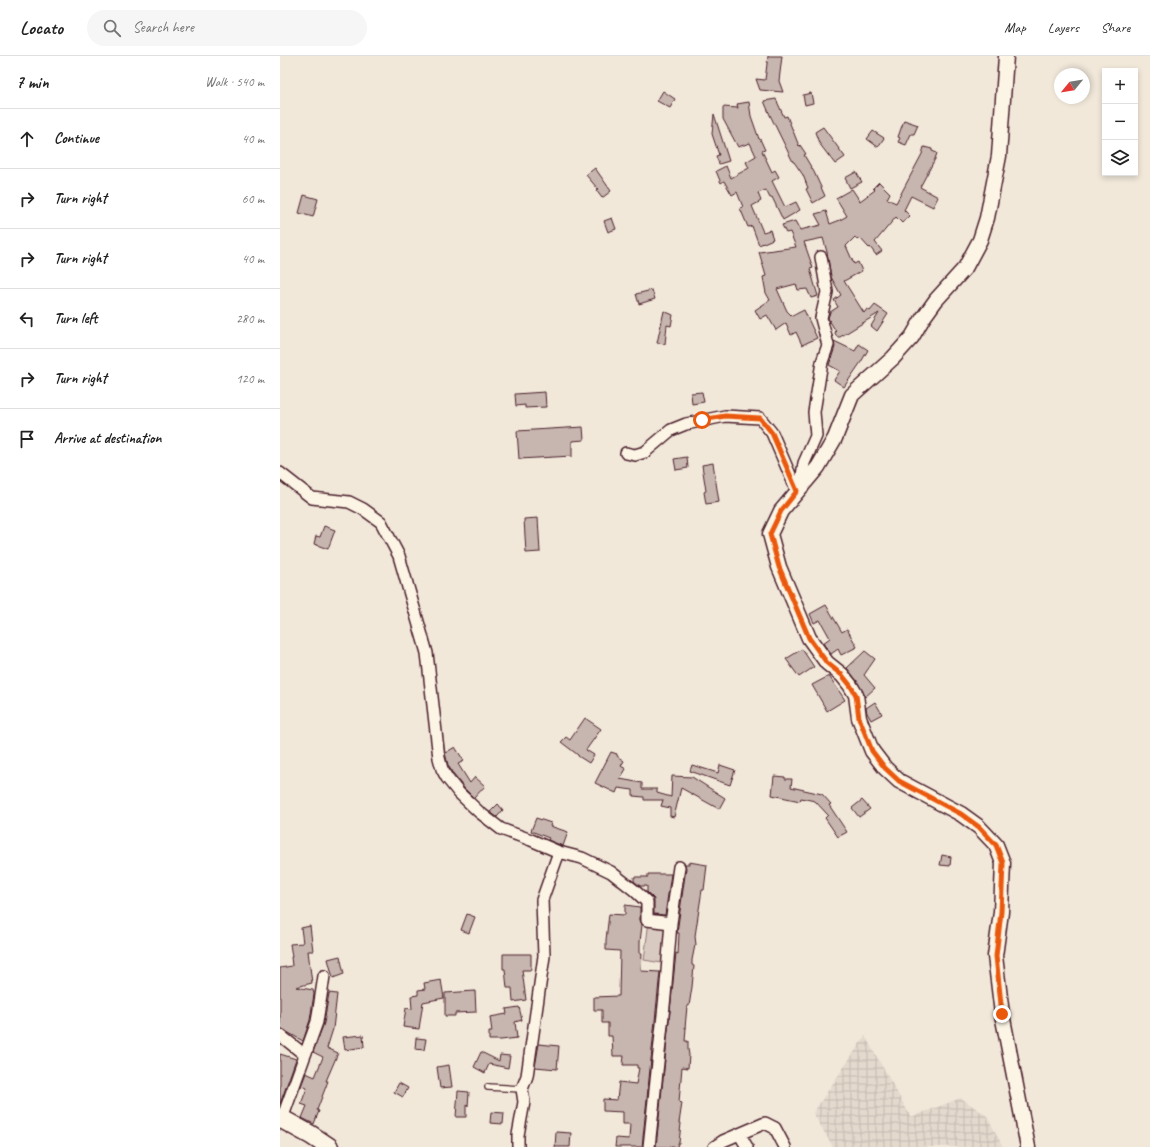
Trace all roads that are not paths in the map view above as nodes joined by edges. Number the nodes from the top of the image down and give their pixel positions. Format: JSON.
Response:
{"nodes":[{"id":1,"x":1006,"y":56,"type":"edge"},
{"id":2,"x":822,"y":257,"type":"dead end"},
{"id":3,"x":626,"y":453,"type":"dead end"},
{"id":4,"x":280,"y":473,"type":"edge"},
{"id":5,"x":798,"y":490,"type":"junction"},
{"id":6,"x":558,"y":852,"type":"junction"},
{"id":7,"x":679,"y":867,"type":"dead end"},
{"id":8,"x":671,"y":923,"type":"junction"},
{"id":9,"x":324,"y":976,"type":"dead end"},
{"id":10,"x":280,"y":1035,"type":"edge"},
{"id":11,"x":305,"y":1055,"type":"junction"},
{"id":12,"x":488,"y":1087,"type":"dead end"},
{"id":13,"x":522,"y":1089,"type":"junction"},
{"id":14,"x":281,"y":1118,"type":"edge"},
{"id":15,"x":740,"y":1135,"type":"junction"},
{"id":16,"x":330,"y":1147,"type":"edge"},
{"id":17,"x":518,"y":1147,"type":"edge"},
{"id":18,"x":649,"y":1147,"type":"edge"},
{"id":19,"x":714,"y":1147,"type":"edge"},
{"id":20,"x":747,"y":1147,"type":"edge"},
{"id":21,"x":785,"y":1147,"type":"edge"},
{"id":22,"x":1028,"y":1147,"type":"edge"}],
"edges":[{"from":1,"to":5,"type":"street"},
{"from":2,"to":5,"type":"street"},
{"from":3,"to":5,"type":"street"},
{"from":4,"to":6,"type":"street"},
{"from":5,"to":22,"type":"street"},
{"from":6,"to":8,"type":"street"},
{"from":6,"to":13,"type":"street"},
{"from":7,"to":8,"type":"street"},
{"from":8,"to":18,"type":"street"},
{"from":9,"to":11,"type":"street"},
{"from":10,"to":11,"type":"street"},
{"from":11,"to":14,"type":"street"},
{"from":12,"to":13,"type":"lane"},
{"from":13,"to":17,"type":"street"},
{"from":14,"to":16,"type":"main road"},
{"from":15,"to":19,"type":"street"},
{"from":15,"to":20,"type":"street"},
{"from":15,"to":21,"type":"street"}]}
